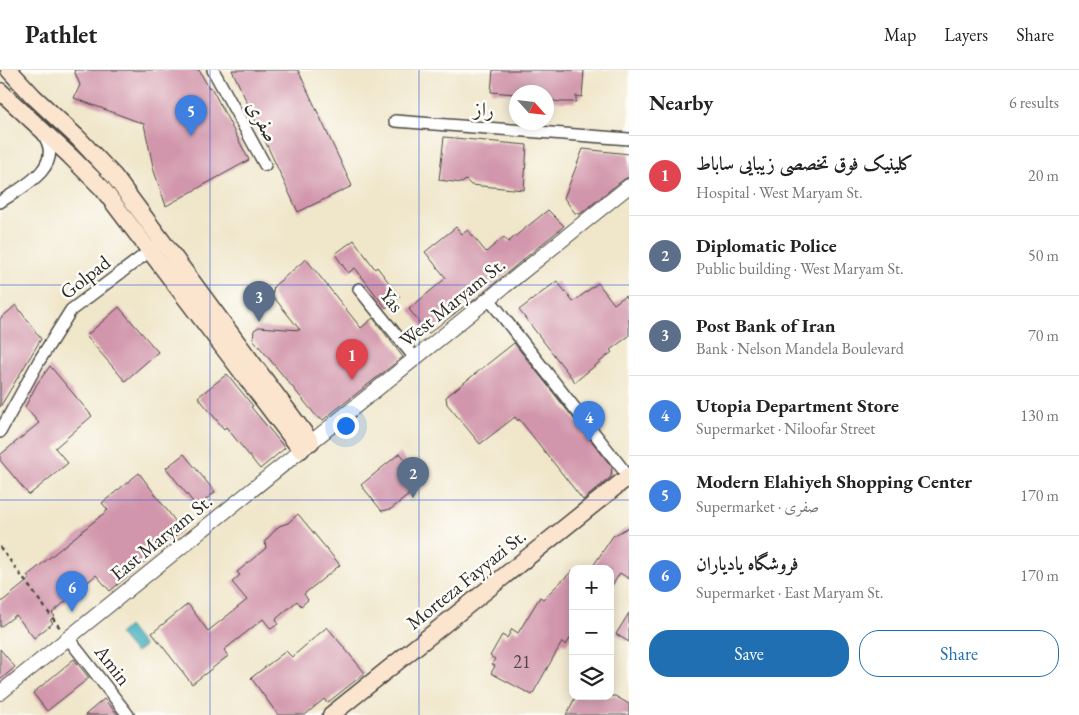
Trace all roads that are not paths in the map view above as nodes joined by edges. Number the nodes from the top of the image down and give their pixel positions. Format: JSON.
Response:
{"nodes":[{"id":1,"x":9,"y":70,"type":"edge"},
{"id":2,"x":28,"y":70,"type":"edge"},
{"id":3,"x":213,"y":70,"type":"edge"},
{"id":4,"x":0,"y":91,"type":"edge"},
{"id":5,"x":33,"y":96,"type":"junction"},
{"id":6,"x":32,"y":121,"type":"junction"},
{"id":7,"x":395,"y":121,"type":"dead end"},
{"id":8,"x":629,"y":139,"type":"edge"},
{"id":9,"x":266,"y":164,"type":"dead end"},
{"id":10,"x":629,"y":186,"type":"edge"},
{"id":11,"x":0,"y":202,"type":"edge"},
{"id":12,"x":156,"y":246,"type":"junction"},
{"id":13,"x":359,"y":289,"type":"dead end"},
{"id":14,"x":489,"y":299,"type":"junction"},
{"id":15,"x":415,"y":358,"type":"junction"},
{"id":16,"x":0,"y":432,"type":"edge"},
{"id":17,"x":306,"y":446,"type":"junction"},
{"id":18,"x":629,"y":476,"type":"edge"},
{"id":19,"x":68,"y":638,"type":"junction"},
{"id":20,"x":0,"y":692,"type":"edge"},
{"id":21,"x":128,"y":715,"type":"edge"},
{"id":22,"x":331,"y":715,"type":"edge"}],
"edges":[{"from":1,"to":5,"type":"main road"},
{"from":2,"to":5,"type":"main road"},
{"from":3,"to":9,"type":"street","name":"صفری"},
{"from":4,"to":6,"type":"main road"},
{"from":5,"to":12,"type":"main road"},
{"from":6,"to":11,"type":"street"},
{"from":6,"to":12,"type":"main road"},
{"from":7,"to":8,"type":"street","name":"راز"},
{"from":10,"to":14,"type":"street","name":"West Maryam St."},
{"from":12,"to":16,"type":"street","name":"Golpad"},
{"from":12,"to":17,"type":"main road"},
{"from":13,"to":15,"type":"street","name":"Yas"},
{"from":14,"to":15,"type":"street","name":"West Maryam St."},
{"from":14,"to":18,"type":"street"},
{"from":15,"to":17,"type":"street","name":"West Maryam St."},
{"from":17,"to":19,"type":"street","name":"East Maryam St."},
{"from":18,"to":22,"type":"main road","name":"Morteza Fayyazi St."},
{"from":19,"to":20,"type":"street","name":"East Maryam St."},
{"from":19,"to":21,"type":"street","name":"Amin"}]}
